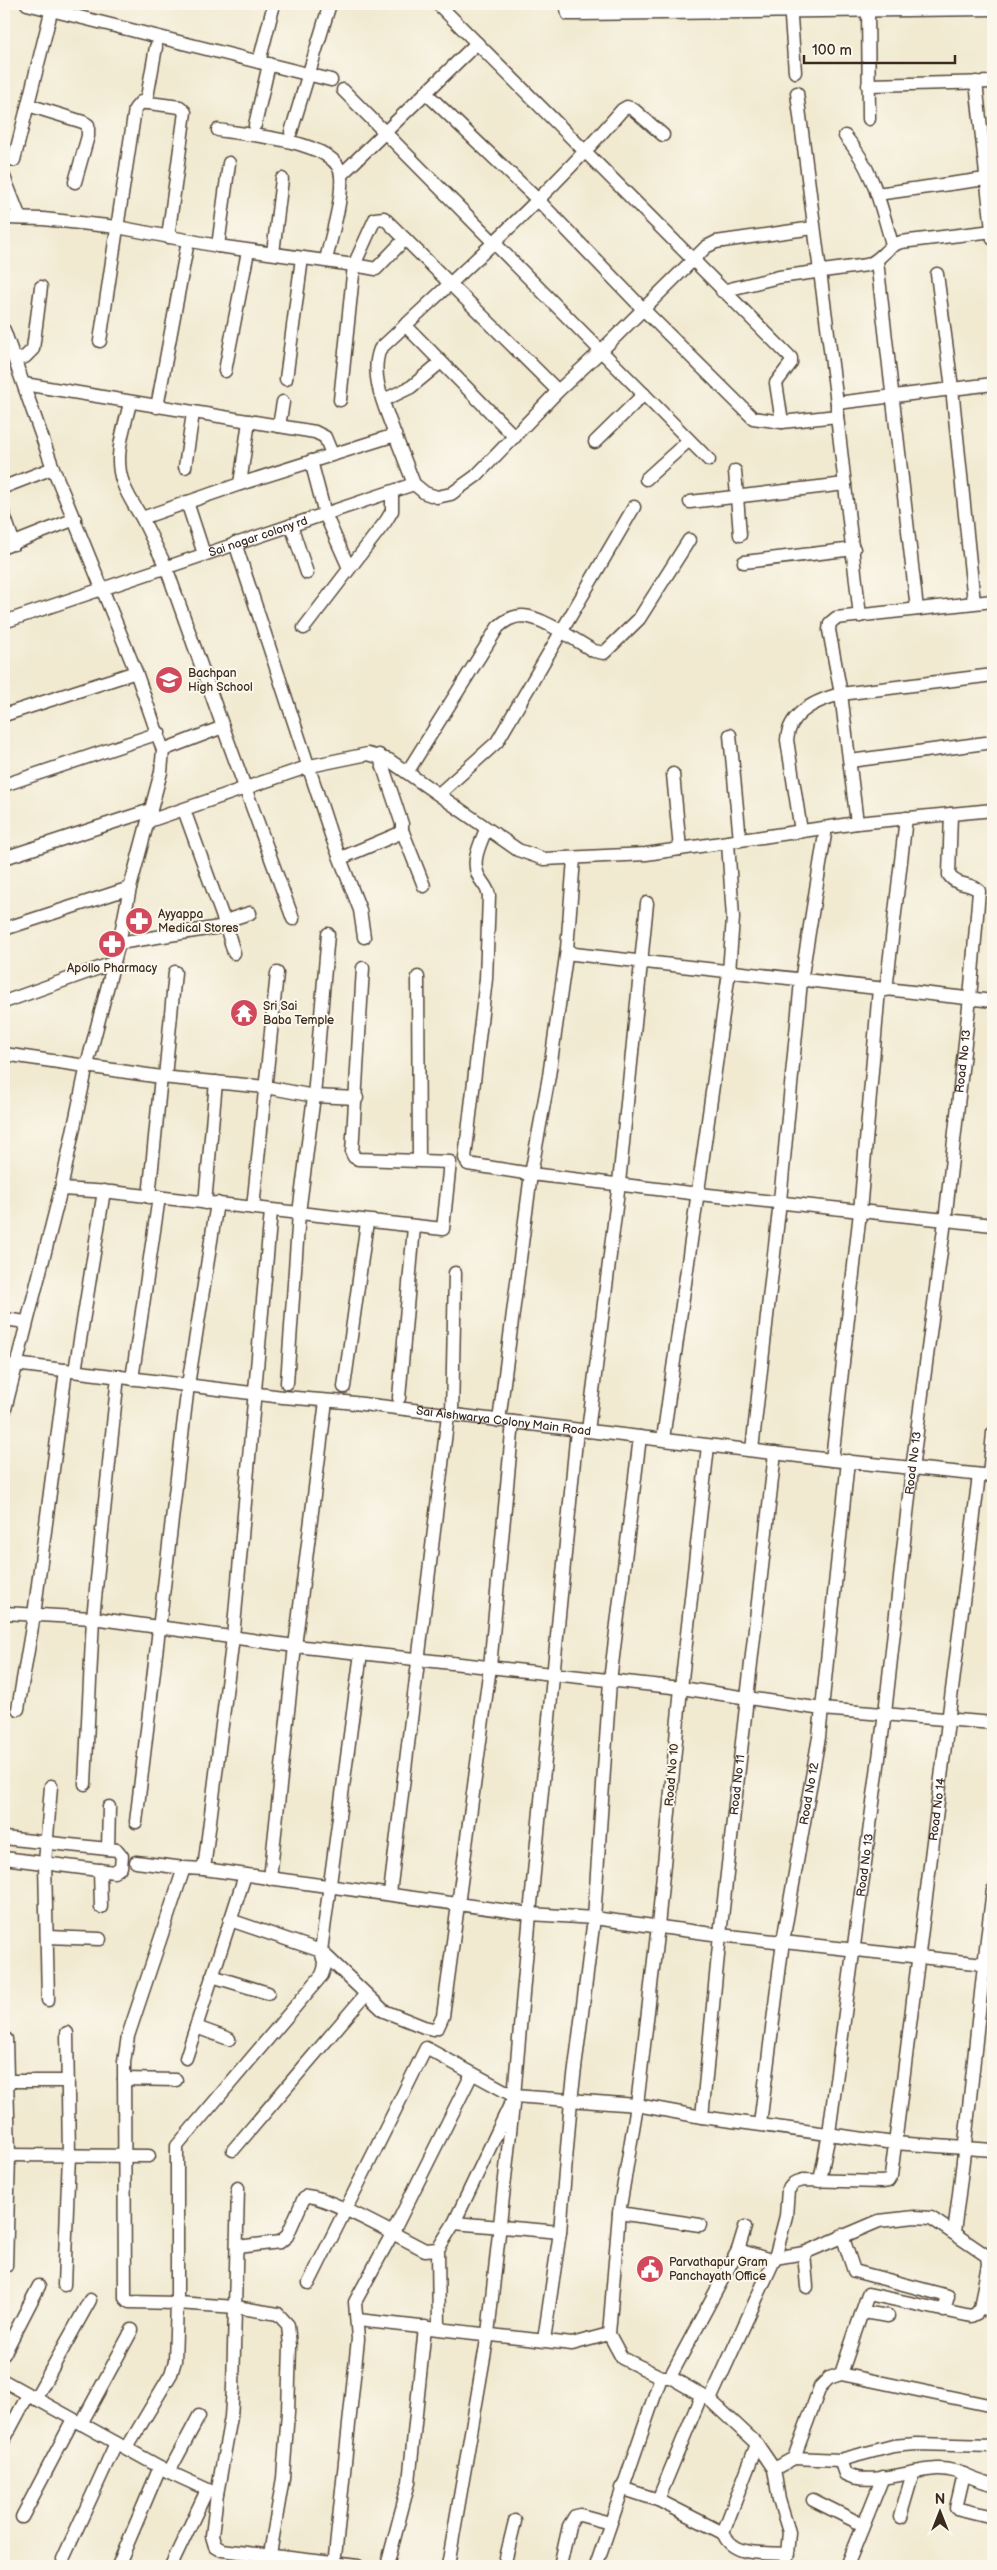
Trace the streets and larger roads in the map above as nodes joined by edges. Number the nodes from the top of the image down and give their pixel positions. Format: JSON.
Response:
{"nodes":[{"id":1,"x":27,"y":4,"type":"edge"},
{"id":2,"x":274,"y":4,"type":"edge"},
{"id":3,"x":438,"y":4,"type":"edge"},
{"id":4,"x":566,"y":4,"type":"edge"},
{"id":5,"x":950,"y":6,"type":"edge"},
{"id":6,"x":52,"y":7,"type":"edge"},
{"id":7,"x":329,"y":7,"type":"dead end"},
{"id":8,"x":643,"y":8,"type":"edge"},
{"id":9,"x":715,"y":8,"type":"edge"},
{"id":10,"x":790,"y":8,"type":"edge"},
{"id":11,"x":868,"y":8,"type":"edge"},
{"id":12,"x":993,"y":9,"type":"edge"},
{"id":13,"x":477,"y":43,"type":"junction"},
{"id":14,"x":156,"y":47,"type":"dead end"},
{"id":15,"x":264,"y":63,"type":"junction"},
{"id":16,"x":795,"y":72,"type":"dead end"},
{"id":17,"x":309,"y":74,"type":"junction"},
{"id":18,"x":331,"y":80,"type":"dead end"},
{"id":19,"x":976,"y":82,"type":"junction"},
{"id":20,"x":993,"y":82,"type":"edge"},
{"id":21,"x":868,"y":85,"type":"junction"},
{"id":22,"x":343,"y":90,"type":"dead end"},
{"id":23,"x":426,"y":93,"type":"junction"},
{"id":24,"x":797,"y":93,"type":"dead end"},
{"id":25,"x":146,"y":103,"type":"junction"},
{"id":26,"x":28,"y":105,"type":"junction"},
{"id":27,"x":869,"y":119,"type":"dead end"},
{"id":28,"x":255,"y":125,"type":"dead end"},
{"id":29,"x":218,"y":130,"type":"dead end"},
{"id":30,"x":291,"y":132,"type":"dead end"},
{"id":31,"x":386,"y":132,"type":"junction"},
{"id":32,"x":664,"y":135,"type":"dead end"},
{"id":33,"x":845,"y":136,"type":"dead end"},
{"id":34,"x":585,"y":153,"type":"junction"},
{"id":35,"x":14,"y":160,"type":"dead end"},
{"id":36,"x":229,"y":163,"type":"dead end"},
{"id":37,"x":341,"y":175,"type":"junction"},
{"id":38,"x":4,"y":177,"type":"edge"},
{"id":39,"x":282,"y":179,"type":"dead end"},
{"id":40,"x":990,"y":179,"type":"edge"},
{"id":41,"x":75,"y":182,"type":"dead end"},
{"id":42,"x":878,"y":194,"type":"junction"},
{"id":43,"x":538,"y":200,"type":"junction"},
{"id":44,"x":4,"y":218,"type":"edge"},
{"id":45,"x":20,"y":218,"type":"junction"},
{"id":46,"x":116,"y":228,"type":"junction"},
{"id":47,"x":813,"y":228,"type":"junction"},
{"id":48,"x":993,"y":234,"type":"edge"},
{"id":49,"x":168,"y":236,"type":"junction"},
{"id":50,"x":405,"y":238,"type":"junction"},
{"id":51,"x":188,"y":240,"type":"junction"},
{"id":52,"x":495,"y":241,"type":"junction"},
{"id":53,"x":892,"y":244,"type":"junction"},
{"id":54,"x":218,"y":246,"type":"junction"},
{"id":55,"x":248,"y":251,"type":"junction"},
{"id":56,"x":274,"y":253,"type":"junction"},
{"id":57,"x":302,"y":258,"type":"junction"},
{"id":58,"x":326,"y":260,"type":"junction"},
{"id":59,"x":691,"y":261,"type":"junction"},
{"id":60,"x":877,"y":261,"type":"junction"},
{"id":61,"x":354,"y":265,"type":"junction"},
{"id":62,"x":820,"y":271,"type":"junction"},
{"id":63,"x":937,"y":274,"type":"dead end"},
{"id":64,"x":451,"y":282,"type":"junction"},
{"id":65,"x":41,"y":287,"type":"dead end"},
{"id":66,"x":722,"y":291,"type":"junction"},
{"id":67,"x":644,"y":310,"type":"junction"},
{"id":68,"x":405,"y":326,"type":"junction"},
{"id":69,"x":4,"y":330,"type":"edge"},
{"id":70,"x":100,"y":341,"type":"dead end"},
{"id":71,"x":601,"y":351,"type":"junction"},
{"id":72,"x":15,"y":359,"type":"junction"},
{"id":73,"x":441,"y":362,"type":"junction"},
{"id":74,"x":225,"y":371,"type":"dead end"},
{"id":75,"x":286,"y":379,"type":"dead end"},
{"id":76,"x":24,"y":384,"type":"junction"},
{"id":77,"x":993,"y":384,"type":"edge"},
{"id":78,"x":952,"y":388,"type":"junction"},
{"id":79,"x":558,"y":391,"type":"junction"},
{"id":80,"x":644,"y":394,"type":"junction"},
{"id":81,"x":893,"y":396,"type":"junction"},
{"id":82,"x":340,"y":400,"type":"dead end"},
{"id":83,"x":384,"y":400,"type":"junction"},
{"id":84,"x":283,"y":402,"type":"dead end"},
{"id":85,"x":130,"y":403,"type":"junction"},
{"id":86,"x":158,"y":407,"type":"junction"},
{"id":87,"x":837,"y":410,"type":"junction"},
{"id":88,"x":193,"y":413,"type":"junction"},
{"id":89,"x":249,"y":422,"type":"junction"},
{"id":90,"x":782,"y":422,"type":"junction"},
{"id":91,"x":279,"y":426,"type":"junction"},
{"id":92,"x":395,"y":435,"type":"junction"},
{"id":93,"x":515,"y":437,"type":"junction"},
{"id":94,"x":688,"y":441,"type":"junction"},
{"id":95,"x":595,"y":442,"type":"dead end"},
{"id":96,"x":332,"y":454,"type":"junction"},
{"id":97,"x":709,"y":460,"type":"dead end"},
{"id":98,"x":311,"y":461,"type":"junction"},
{"id":99,"x":185,"y":467,"type":"dead end"},
{"id":100,"x":53,"y":468,"type":"junction"},
{"id":101,"x":735,"y":471,"type":"dead end"},
{"id":102,"x":646,"y":479,"type":"dead end"},
{"id":103,"x":240,"y":484,"type":"junction"},
{"id":104,"x":414,"y":484,"type":"junction"},
{"id":105,"x":845,"y":484,"type":"junction"},
{"id":106,"x":4,"y":488,"type":"edge"},
{"id":107,"x":392,"y":492,"type":"junction"},
{"id":108,"x":737,"y":497,"type":"junction"},
{"id":109,"x":187,"y":502,"type":"junction"},
{"id":110,"x":690,"y":502,"type":"dead end"},
{"id":111,"x":634,"y":507,"type":"dead end"},
{"id":112,"x":325,"y":514,"type":"junction"},
{"id":113,"x":4,"y":515,"type":"edge"},
{"id":114,"x":142,"y":518,"type":"junction"},
{"id":115,"x":75,"y":519,"type":"junction"},
{"id":116,"x":291,"y":525,"type":"junction"},
{"id":117,"x":740,"y":536,"type":"dead end"},
{"id":118,"x":689,"y":540,"type":"dead end"},
{"id":119,"x":235,"y":543,"type":"junction"},
{"id":120,"x":9,"y":545,"type":"edge"},
{"id":121,"x":854,"y":548,"type":"junction"},
{"id":122,"x":204,"y":554,"type":"junction"},
{"id":123,"x":744,"y":562,"type":"dead end"},
{"id":124,"x":166,"y":567,"type":"junction"},
{"id":125,"x":349,"y":568,"type":"junction"},
{"id":126,"x":308,"y":573,"type":"dead end"},
{"id":127,"x":102,"y":588,"type":"junction"},
{"id":128,"x":993,"y":600,"type":"edge"},
{"id":129,"x":974,"y":602,"type":"junction"},
{"id":130,"x":917,"y":609,"type":"junction"},
{"id":131,"x":860,"y":616,"type":"junction"},
{"id":132,"x":4,"y":622,"type":"edge"},
{"id":133,"x":304,"y":628,"type":"dead end"},
{"id":134,"x":561,"y":633,"type":"junction"},
{"id":135,"x":136,"y":672,"type":"junction"},
{"id":136,"x":993,"y":675,"type":"edge"},
{"id":137,"x":841,"y":694,"type":"junction"},
{"id":138,"x":4,"y":715,"type":"edge"},
{"id":139,"x":223,"y":728,"type":"junction"},
{"id":140,"x":159,"y":733,"type":"junction"},
{"id":141,"x":730,"y":735,"type":"dead end"},
{"id":142,"x":993,"y":742,"type":"edge"},
{"id":143,"x":163,"y":750,"type":"junction"},
{"id":144,"x":379,"y":755,"type":"junction"},
{"id":145,"x":850,"y":761,"type":"junction"},
{"id":146,"x":310,"y":766,"type":"junction"},
{"id":147,"x":408,"y":771,"type":"junction"},
{"id":148,"x":673,"y":774,"type":"dead end"},
{"id":149,"x":4,"y":785,"type":"edge"},
{"id":150,"x":246,"y":788,"type":"junction"},
{"id":151,"x":440,"y":793,"type":"junction"},
{"id":152,"x":184,"y":810,"type":"junction"},
{"id":153,"x":993,"y":810,"type":"edge"},
{"id":154,"x":951,"y":814,"type":"junction"},
{"id":155,"x":150,"y":815,"type":"junction"},
{"id":156,"x":906,"y":818,"type":"junction"},
{"id":157,"x":857,"y":823,"type":"junction"},
{"id":158,"x":826,"y":828,"type":"junction"},
{"id":159,"x":486,"y":829,"type":"junction"},
{"id":160,"x":402,"y":830,"type":"junction"},
{"id":161,"x":801,"y":831,"type":"junction"},
{"id":162,"x":734,"y":841,"type":"junction"},
{"id":163,"x":680,"y":849,"type":"junction"},
{"id":164,"x":4,"y":858,"type":"edge"},
{"id":165,"x":340,"y":858,"type":"junction"},
{"id":166,"x":574,"y":859,"type":"junction"},
{"id":167,"x":424,"y":886,"type":"dead end"},
{"id":168,"x":130,"y":888,"type":"junction"},
{"id":169,"x":647,"y":903,"type":"dead end"},
{"id":170,"x":250,"y":913,"type":"dead end"},
{"id":171,"x":293,"y":919,"type":"dead end"},
{"id":172,"x":226,"y":924,"type":"junction"},
{"id":173,"x":4,"y":929,"type":"edge"},
{"id":174,"x":328,"y":934,"type":"dead end"},
{"id":175,"x":364,"y":937,"type":"dead end"},
{"id":176,"x":119,"y":943,"type":"junction"},
{"id":177,"x":567,"y":948,"type":"junction"},
{"id":178,"x":234,"y":953,"type":"dead end"},
{"id":179,"x":641,"y":961,"type":"junction"},
{"id":180,"x":113,"y":963,"type":"junction"},
{"id":181,"x":363,"y":968,"type":"dead end"},
{"id":182,"x":174,"y":972,"type":"dead end"},
{"id":183,"x":729,"y":972,"type":"junction"},
{"id":184,"x":277,"y":973,"type":"dead end"},
{"id":185,"x":418,"y":977,"type":"dead end"},
{"id":186,"x":801,"y":981,"type":"junction"},
{"id":187,"x":883,"y":989,"type":"junction"},
{"id":188,"x":970,"y":998,"type":"junction"},
{"id":189,"x":993,"y":1001,"type":"edge"},
{"id":190,"x":4,"y":1002,"type":"edge"},
{"id":191,"x":4,"y":1054,"type":"edge"},
{"id":192,"x":87,"y":1065,"type":"junction"},
{"id":193,"x":163,"y":1077,"type":"junction"},
{"id":194,"x":216,"y":1082,"type":"junction"},
{"id":195,"x":266,"y":1087,"type":"junction"},
{"id":196,"x":314,"y":1096,"type":"junction"},
{"id":197,"x":357,"y":1098,"type":"junction"},
{"id":198,"x":418,"y":1160,"type":"junction"},
{"id":199,"x":531,"y":1174,"type":"junction"},
{"id":200,"x":619,"y":1183,"type":"junction"},
{"id":201,"x":61,"y":1189,"type":"junction"},
{"id":202,"x":104,"y":1191,"type":"junction"},
{"id":203,"x":699,"y":1194,"type":"junction"},
{"id":204,"x":154,"y":1197,"type":"junction"},
{"id":205,"x":780,"y":1202,"type":"junction"},
{"id":206,"x":211,"y":1203,"type":"junction"},
{"id":207,"x":253,"y":1208,"type":"junction"},
{"id":208,"x":271,"y":1211,"type":"junction"},
{"id":209,"x":860,"y":1212,"type":"junction"},
{"id":210,"x":299,"y":1213,"type":"junction"},
{"id":211,"x":946,"y":1221,"type":"junction"},
{"id":212,"x":367,"y":1222,"type":"junction"},
{"id":213,"x":993,"y":1225,"type":"edge"},
{"id":214,"x":414,"y":1227,"type":"junction"},
{"id":215,"x":455,"y":1274,"type":"dead end"},
{"id":216,"x":4,"y":1319,"type":"edge"},
{"id":217,"x":26,"y":1322,"type":"junction"},
{"id":218,"x":15,"y":1364,"type":"junction"},
{"id":219,"x":70,"y":1371,"type":"junction"},
{"id":220,"x":118,"y":1376,"type":"junction"},
{"id":221,"x":132,"y":1379,"type":"junction"},
{"id":222,"x":287,"y":1383,"type":"dead end"},
{"id":223,"x":188,"y":1385,"type":"junction"},
{"id":224,"x":344,"y":1387,"type":"dead end"},
{"id":225,"x":255,"y":1394,"type":"junction"},
{"id":226,"x":398,"y":1398,"type":"dead end"},
{"id":227,"x":326,"y":1401,"type":"junction"},
{"id":228,"x":4,"y":1413,"type":"edge"},
{"id":229,"x":450,"y":1415,"type":"junction"},
{"id":230,"x":499,"y":1421,"type":"junction"},
{"id":231,"x":513,"y":1422,"type":"junction"},
{"id":232,"x":582,"y":1430,"type":"junction"},
{"id":233,"x":993,"y":1433,"type":"edge"},
{"id":234,"x":640,"y":1437,"type":"junction"},
{"id":235,"x":663,"y":1439,"type":"junction"},
{"id":236,"x":708,"y":1446,"type":"junction"},
{"id":237,"x":752,"y":1450,"type":"junction"},
{"id":238,"x":775,"y":1453,"type":"junction"},
{"id":239,"x":832,"y":1460,"type":"junction"},
{"id":240,"x":848,"y":1461,"type":"junction"},
{"id":241,"x":912,"y":1468,"type":"junction"},
{"id":242,"x":987,"y":1476,"type":"edge"},
{"id":243,"x":4,"y":1613,"type":"edge"},
{"id":244,"x":34,"y":1614,"type":"junction"},
{"id":245,"x":93,"y":1618,"type":"junction"},
{"id":246,"x":161,"y":1626,"type":"junction"},
{"id":247,"x":233,"y":1636,"type":"junction"},
{"id":248,"x":295,"y":1646,"type":"junction"},
{"id":249,"x":361,"y":1653,"type":"junction"},
{"id":250,"x":420,"y":1659,"type":"junction"},
{"id":251,"x":490,"y":1667,"type":"junction"},
{"id":252,"x":555,"y":1673,"type":"junction"},
{"id":253,"x":610,"y":1681,"type":"junction"},
{"id":254,"x":681,"y":1688,"type":"junction"},
{"id":255,"x":747,"y":1697,"type":"junction"},
{"id":256,"x":822,"y":1708,"type":"junction"},
{"id":257,"x":18,"y":1709,"type":"dead end"},
{"id":258,"x":885,"y":1713,"type":"junction"},
{"id":259,"x":950,"y":1719,"type":"junction"},
{"id":260,"x":993,"y":1723,"type":"edge"},
{"id":261,"x":85,"y":1784,"type":"dead end"},
{"id":262,"x":51,"y":1786,"type":"dead end"},
{"id":263,"x":109,"y":1807,"type":"dead end"},
{"id":264,"x":136,"y":1822,"type":"dead end"},
{"id":265,"x":4,"y":1838,"type":"edge"},
{"id":266,"x":47,"y":1842,"type":"junction"},
{"id":267,"x":108,"y":1849,"type":"junction"},
{"id":268,"x":4,"y":1858,"type":"edge"},
{"id":269,"x":136,"y":1862,"type":"dead end"},
{"id":270,"x":45,"y":1864,"type":"junction"},
{"id":271,"x":184,"y":1868,"type":"junction"},
{"id":272,"x":204,"y":1869,"type":"junction"},
{"id":273,"x":100,"y":1870,"type":"junction"},
{"id":274,"x":245,"y":1875,"type":"junction"},
{"id":275,"x":270,"y":1878,"type":"junction"},
{"id":276,"x":330,"y":1886,"type":"junction"},
{"id":277,"x":993,"y":1890,"type":"edge"},
{"id":278,"x":390,"y":1893,"type":"junction"},
{"id":279,"x":456,"y":1904,"type":"junction"},
{"id":280,"x":101,"y":1907,"type":"dead end"},
{"id":281,"x":530,"y":1914,"type":"junction"},
{"id":282,"x":594,"y":1918,"type":"junction"},
{"id":283,"x":230,"y":1920,"type":"junction"},
{"id":284,"x":658,"y":1926,"type":"junction"},
{"id":285,"x":720,"y":1935,"type":"junction"},
{"id":286,"x":47,"y":1938,"type":"junction"},
{"id":287,"x":100,"y":1939,"type":"dead end"},
{"id":288,"x":782,"y":1941,"type":"junction"},
{"id":289,"x":852,"y":1948,"type":"junction"},
{"id":290,"x":321,"y":1951,"type":"junction"},
{"id":291,"x":919,"y":1957,"type":"junction"},
{"id":292,"x":988,"y":1964,"type":"edge"},
{"id":293,"x":212,"y":1976,"type":"junction"},
{"id":294,"x":268,"y":1993,"type":"dead end"},
{"id":295,"x":365,"y":1995,"type":"junction"},
{"id":296,"x":48,"y":2000,"type":"dead end"},
{"id":297,"x":196,"y":2027,"type":"junction"},
{"id":298,"x":67,"y":2033,"type":"dead end"},
{"id":299,"x":6,"y":2039,"type":"dead end"},
{"id":300,"x":229,"y":2039,"type":"dead end"},
{"id":301,"x":186,"y":2058,"type":"dead end"},
{"id":302,"x":472,"y":2074,"type":"junction"},
{"id":303,"x":124,"y":2079,"type":"junction"},
{"id":304,"x":176,"y":2080,"type":"dead end"},
{"id":305,"x":7,"y":2081,"type":"junction"},
{"id":306,"x":68,"y":2081,"type":"junction"},
{"id":307,"x":514,"y":2096,"type":"junction"},
{"id":308,"x":571,"y":2100,"type":"junction"},
{"id":309,"x":637,"y":2105,"type":"junction"},
{"id":310,"x":702,"y":2116,"type":"junction"},
{"id":311,"x":760,"y":2124,"type":"junction"},
{"id":312,"x":829,"y":2133,"type":"junction"},
{"id":313,"x":894,"y":2143,"type":"junction"},
{"id":314,"x":966,"y":2147,"type":"junction"},
{"id":315,"x":233,"y":2150,"type":"dead end"},
{"id":316,"x":993,"y":2150,"type":"edge"},
{"id":317,"x":6,"y":2155,"type":"edge"},
{"id":318,"x":69,"y":2155,"type":"junction"},
{"id":319,"x":125,"y":2155,"type":"junction"},
{"id":320,"x":149,"y":2156,"type":"dead end"},
{"id":321,"x":820,"y":2181,"type":"junction"},
{"id":322,"x":238,"y":2188,"type":"dead end"},
{"id":323,"x":345,"y":2210,"type":"junction"},
{"id":324,"x":619,"y":2213,"type":"junction"},
{"id":325,"x":454,"y":2223,"type":"junction"},
{"id":326,"x":700,"y":2225,"type":"dead end"},
{"id":327,"x":500,"y":2226,"type":"junction"},
{"id":328,"x":745,"y":2227,"type":"dead end"},
{"id":329,"x":560,"y":2232,"type":"junction"},
{"id":330,"x":954,"y":2232,"type":"junction"},
{"id":331,"x":392,"y":2234,"type":"junction"},
{"id":332,"x":842,"y":2235,"type":"junction"},
{"id":333,"x":237,"y":2247,"type":"junction"},
{"id":334,"x":438,"y":2250,"type":"junction"},
{"id":335,"x":738,"y":2250,"type":"junction"},
{"id":336,"x":804,"y":2253,"type":"junction"},
{"id":337,"x":774,"y":2260,"type":"junction"},
{"id":338,"x":6,"y":2266,"type":"dead end"},
{"id":339,"x":309,"y":2283,"type":"dead end"},
{"id":340,"x":989,"y":2283,"type":"edge"},
{"id":341,"x":64,"y":2285,"type":"dead end"},
{"id":342,"x":39,"y":2286,"type":"dead end"},
{"id":343,"x":807,"y":2287,"type":"dead end"},
{"id":344,"x":90,"y":2300,"type":"dead end"},
{"id":345,"x":177,"y":2303,"type":"junction"},
{"id":346,"x":236,"y":2307,"type":"junction"},
{"id":347,"x":980,"y":2308,"type":"junction"},
{"id":348,"x":944,"y":2311,"type":"junction"},
{"id":349,"x":864,"y":2312,"type":"junction"},
{"id":350,"x":993,"y":2312,"type":"edge"},
{"id":351,"x":888,"y":2316,"type":"dead end"},
{"id":352,"x":358,"y":2320,"type":"junction"},
{"id":353,"x":432,"y":2328,"type":"junction"},
{"id":354,"x":132,"y":2330,"type":"dead end"},
{"id":355,"x":488,"y":2334,"type":"junction"},
{"id":356,"x":609,"y":2334,"type":"junction"},
{"id":357,"x":544,"y":2340,"type":"junction"},
{"id":358,"x":4,"y":2354,"type":"edge"},
{"id":359,"x":841,"y":2374,"type":"junction"},
{"id":360,"x":665,"y":2377,"type":"junction"},
{"id":361,"x":4,"y":2381,"type":"edge"},
{"id":362,"x":31,"y":2397,"type":"junction"},
{"id":363,"x":705,"y":2398,"type":"junction"},
{"id":364,"x":993,"y":2406,"type":"edge"},
{"id":365,"x":199,"y":2416,"type":"dead end"},
{"id":366,"x":77,"y":2422,"type":"junction"},
{"id":367,"x":4,"y":2440,"type":"edge"},
{"id":368,"x":757,"y":2444,"type":"junction"},
{"id":369,"x":121,"y":2446,"type":"junction"},
{"id":370,"x":993,"y":2446,"type":"edge"},
{"id":371,"x":794,"y":2458,"type":"junction"},
{"id":372,"x":840,"y":2460,"type":"junction"},
{"id":373,"x":165,"y":2469,"type":"junction"},
{"id":374,"x":774,"y":2469,"type":"junction"},
{"id":375,"x":913,"y":2473,"type":"junction"},
{"id":376,"x":964,"y":2474,"type":"junction"},
{"id":377,"x":883,"y":2477,"type":"junction"},
{"id":378,"x":993,"y":2484,"type":"edge"},
{"id":379,"x":621,"y":2488,"type":"junction"},
{"id":380,"x":212,"y":2492,"type":"junction"},
{"id":381,"x":658,"y":2500,"type":"junction"},
{"id":382,"x":813,"y":2500,"type":"dead end"},
{"id":383,"x":22,"y":2517,"type":"dead end"},
{"id":384,"x":900,"y":2517,"type":"dead end"},
{"id":385,"x":993,"y":2517,"type":"edge"},
{"id":386,"x":515,"y":2521,"type":"dead end"},
{"id":387,"x":610,"y":2523,"type":"junction"},
{"id":388,"x":864,"y":2525,"type":"junction"},
{"id":389,"x":723,"y":2533,"type":"junction"},
{"id":390,"x":63,"y":2559,"type":"dead end"},
{"id":391,"x":787,"y":2560,"type":"edge"},
{"id":392,"x":268,"y":2561,"type":"edge"},
{"id":393,"x":334,"y":2564,"type":"edge"},
{"id":394,"x":118,"y":2566,"type":"edge"},
{"id":395,"x":171,"y":2566,"type":"edge"},
{"id":396,"x":358,"y":2566,"type":"edge"},
{"id":397,"x":387,"y":2566,"type":"edge"},
{"id":398,"x":448,"y":2566,"type":"edge"},
{"id":399,"x":504,"y":2566,"type":"edge"},
{"id":400,"x":560,"y":2566,"type":"edge"},
{"id":401,"x":596,"y":2566,"type":"edge"},
{"id":402,"x":847,"y":2566,"type":"edge"}],
"edges":[{"from":1,"to":6,"type":"street"},
{"from":2,"to":15,"type":"street"},
{"from":3,"to":13,"type":"street"},
{"from":4,"to":8,"type":"street"},
{"from":5,"to":11,"type":"street"},
{"from":5,"to":12,"type":"street"},
{"from":6,"to":15,"type":"street"},
{"from":6,"to":26,"type":"street"},
{"from":7,"to":17,"type":"street"},
{"from":8,"to":9,"type":"street"},
{"from":9,"to":10,"type":"street"},
{"from":10,"to":11,"type":"street"},
{"from":10,"to":16,"type":"street"},
{"from":11,"to":21,"type":"street"},
{"from":13,"to":23,"type":"street"},
{"from":13,"to":34,"type":"street"},
{"from":14,"to":25,"type":"street"},
{"from":15,"to":17,"type":"street"},
{"from":15,"to":28,"type":"street"},
{"from":17,"to":18,"type":"street"},
{"from":17,"to":30,"type":"street"},
{"from":19,"to":20,"type":"street"},
{"from":19,"to":21,"type":"street"},
{"from":19,"to":40,"type":"street"},
{"from":21,"to":27,"type":"street"},
{"from":22,"to":31,"type":"street"},
{"from":23,"to":31,"type":"street"},
{"from":23,"to":43,"type":"street"},
{"from":24,"to":47,"type":"street"},
{"from":25,"to":46,"type":"street"},
{"from":25,"to":49,"type":"street"},
{"from":26,"to":35,"type":"street"},
{"from":26,"to":41,"type":"street"},
{"from":29,"to":37,"type":"street"},
{"from":31,"to":37,"type":"street"},
{"from":31,"to":52,"type":"street"},
{"from":32,"to":34,"type":"street"},
{"from":33,"to":42,"type":"street"},
{"from":34,"to":43,"type":"street"},
{"from":34,"to":59,"type":"street"},
{"from":36,"to":54,"type":"street"},
{"from":37,"to":58,"type":"street"},
{"from":38,"to":45,"type":"street"},
{"from":39,"to":56,"type":"street"},
{"from":40,"to":42,"type":"street"},
{"from":40,"to":48,"type":"street"},
{"from":42,"to":53,"type":"street"},
{"from":43,"to":52,"type":"street"},
{"from":43,"to":67,"type":"street"},
{"from":44,"to":45,"type":"street"},
{"from":45,"to":46,"type":"street"},
{"from":46,"to":49,"type":"street"},
{"from":46,"to":70,"type":"street"},
{"from":47,"to":59,"type":"street"},
{"from":47,"to":62,"type":"street"},
{"from":48,"to":53,"type":"street"},
{"from":49,"to":51,"type":"street"},
{"from":50,"to":61,"type":"street"},
{"from":50,"to":61,"type":"street"},
{"from":50,"to":64,"type":"street"},
{"from":51,"to":54,"type":"street"},
{"from":51,"to":86,"type":"street"},
{"from":52,"to":64,"type":"street"},
{"from":52,"to":71,"type":"street"},
{"from":53,"to":60,"type":"street"},
{"from":54,"to":55,"type":"street"},
{"from":55,"to":56,"type":"street"},
{"from":55,"to":74,"type":"street"},
{"from":56,"to":57,"type":"street"},
{"from":57,"to":58,"type":"street"},
{"from":57,"to":75,"type":"street"},
{"from":58,"to":61,"type":"street"},
{"from":59,"to":66,"type":"street"},
{"from":59,"to":67,"type":"street"},
{"from":60,"to":62,"type":"street"},
{"from":60,"to":81,"type":"street"},
{"from":61,"to":82,"type":"street"},
{"from":62,"to":66,"type":"street"},
{"from":62,"to":87,"type":"street"},
{"from":63,"to":78,"type":"street"},
{"from":64,"to":68,"type":"street"},
{"from":64,"to":79,"type":"street"},
{"from":65,"to":72,"type":"street"},
{"from":66,"to":90,"type":"street"},
{"from":67,"to":71,"type":"street"},
{"from":67,"to":90,"type":"street"},
{"from":68,"to":73,"type":"street"},
{"from":68,"to":83,"type":"street"},
{"from":69,"to":72,"type":"street"},
{"from":71,"to":79,"type":"street"},
{"from":71,"to":80,"type":"street"},
{"from":72,"to":76,"type":"street"},
{"from":73,"to":83,"type":"street"},
{"from":73,"to":93,"type":"street"},
{"from":76,"to":85,"type":"street"},
{"from":76,"to":100,"type":"street"},
{"from":77,"to":78,"type":"street"},
{"from":78,"to":81,"type":"street"},
{"from":78,"to":129,"type":"street"},
{"from":79,"to":93,"type":"street"},
{"from":80,"to":94,"type":"street"},
{"from":80,"to":95,"type":"street"},
{"from":81,"to":87,"type":"street"},
{"from":81,"to":130,"type":"street"},
{"from":83,"to":92,"type":"street"},
{"from":84,"to":91,"type":"street"},
{"from":85,"to":86,"type":"street"},
{"from":85,"to":114,"type":"street"},
{"from":86,"to":88,"type":"street"},
{"from":87,"to":90,"type":"street"},
{"from":87,"to":105,"type":"street"},
{"from":88,"to":89,"type":"street"},
{"from":88,"to":99,"type":"street"},
{"from":89,"to":91,"type":"street"},
{"from":89,"to":103,"type":"street"},
{"from":91,"to":96,"type":"street"},
{"from":92,"to":96,"type":"street"},
{"from":92,"to":104,"type":"street"},
{"from":93,"to":104,"type":"street"},
{"from":94,"to":97,"type":"street"},
{"from":94,"to":102,"type":"street"},
{"from":96,"to":98,"type":"street"},
{"from":98,"to":103,"type":"street"},
{"from":98,"to":112,"type":"street"},
{"from":100,"to":106,"type":"street"},
{"from":100,"to":115,"type":"street"},
{"from":101,"to":108,"type":"street"},
{"from":103,"to":109,"type":"street"},
{"from":104,"to":107,"type":"street","name":"Sai nagar colony rd"},
{"from":105,"to":108,"type":"street"},
{"from":105,"to":121,"type":"street"},
{"from":107,"to":112,"type":"street","name":"Sai nagar colony rd"},
{"from":107,"to":125,"type":"street"},
{"from":108,"to":110,"type":"street"},
{"from":108,"to":117,"type":"street"},
{"from":109,"to":114,"type":"street"},
{"from":109,"to":122,"type":"street"},
{"from":111,"to":134,"type":"street"},
{"from":112,"to":116,"type":"street","name":"Sai nagar colony rd"},
{"from":112,"to":125,"type":"street"},
{"from":113,"to":120,"type":"street"},
{"from":114,"to":124,"type":"street"},
{"from":115,"to":120,"type":"street"},
{"from":115,"to":127,"type":"street"},
{"from":116,"to":119,"type":"street","name":"Sai nagar colony rd"},
{"from":116,"to":126,"type":"street"},
{"from":118,"to":134,"type":"street"},
{"from":119,"to":122,"type":"street","name":"Sai nagar colony rd"},
{"from":119,"to":146,"type":"street"},
{"from":121,"to":123,"type":"street"},
{"from":121,"to":131,"type":"street"},
{"from":122,"to":124,"type":"street","name":"Sai nagar colony rd"},
{"from":124,"to":127,"type":"street","name":"Sai nagar colony rd"},
{"from":124,"to":139,"type":"street"},
{"from":125,"to":133,"type":"street"},
{"from":127,"to":132,"type":"street","name":"Sai nagar colony rd"},
{"from":127,"to":135,"type":"street"},
{"from":128,"to":129,"type":"street"},
{"from":129,"to":130,"type":"street"},
{"from":130,"to":131,"type":"street"},
{"from":131,"to":137,"type":"street"},
{"from":134,"to":147,"type":"street"},
{"from":134,"to":151,"type":"street"},
{"from":135,"to":138,"type":"street"},
{"from":135,"to":140,"type":"street"},
{"from":136,"to":137,"type":"street"},
{"from":137,"to":145,"type":"street"},
{"from":137,"to":161,"type":"street"},
{"from":139,"to":143,"type":"street"},
{"from":139,"to":150,"type":"street"},
{"from":140,"to":143,"type":"street"},
{"from":140,"to":149,"type":"street"},
{"from":141,"to":162,"type":"street"},
{"from":142,"to":145,"type":"street"},
{"from":143,"to":155,"type":"street"},
{"from":144,"to":146,"type":"street"},
{"from":144,"to":147,"type":"street"},
{"from":144,"to":160,"type":"street"},
{"from":145,"to":157,"type":"street"},
{"from":146,"to":150,"type":"street"},
{"from":146,"to":165,"type":"street"},
{"from":147,"to":151,"type":"street"},
{"from":148,"to":163,"type":"street"},
{"from":150,"to":152,"type":"street"},
{"from":150,"to":171,"type":"street"},
{"from":151,"to":159,"type":"street"},
{"from":152,"to":155,"type":"street"},
{"from":152,"to":172,"type":"street"},
{"from":153,"to":154,"type":"street"},
{"from":154,"to":156,"type":"street"},
{"from":154,"to":188,"type":"street","name":"Road No 13"},
{"from":155,"to":164,"type":"street"},
{"from":155,"to":168,"type":"street"},
{"from":156,"to":157,"type":"street"},
{"from":156,"to":187,"type":"street"},
{"from":157,"to":158,"type":"street"},
{"from":158,"to":161,"type":"street"},
{"from":158,"to":186,"type":"street"},
{"from":159,"to":166,"type":"street"},
{"from":159,"to":199,"type":"street"},
{"from":160,"to":165,"type":"street"},
{"from":160,"to":167,"type":"street"},
{"from":161,"to":162,"type":"street"},
{"from":162,"to":163,"type":"street"},
{"from":162,"to":183,"type":"street"},
{"from":163,"to":166,"type":"street"},
{"from":165,"to":175,"type":"street"},
{"from":166,"to":177,"type":"street"},
{"from":168,"to":173,"type":"street"},
{"from":168,"to":176,"type":"street"},
{"from":169,"to":179,"type":"street"},
{"from":170,"to":172,"type":"street"},
{"from":172,"to":176,"type":"street"},
{"from":172,"to":178,"type":"street"},
{"from":174,"to":196,"type":"street"},
{"from":176,"to":180,"type":"street"},
{"from":177,"to":179,"type":"street"},
{"from":177,"to":199,"type":"street"},
{"from":179,"to":183,"type":"street"},
{"from":179,"to":200,"type":"street"},
{"from":180,"to":190,"type":"street"},
{"from":180,"to":192,"type":"street"},
{"from":181,"to":197,"type":"street"},
{"from":182,"to":193,"type":"street"},
{"from":183,"to":186,"type":"street"},
{"from":183,"to":203,"type":"street"},
{"from":184,"to":195,"type":"street"},
{"from":185,"to":198,"type":"street"},
{"from":186,"to":187,"type":"street"},
{"from":186,"to":205,"type":"street"},
{"from":187,"to":188,"type":"street"},
{"from":187,"to":209,"type":"street"},
{"from":188,"to":189,"type":"street"},
{"from":188,"to":211,"type":"street","name":"Road No 13"},
{"from":191,"to":192,"type":"street"},
{"from":192,"to":193,"type":"street"},
{"from":192,"to":201,"type":"street"},
{"from":193,"to":194,"type":"street"},
{"from":193,"to":204,"type":"street"},
{"from":194,"to":195,"type":"street"},
{"from":194,"to":206,"type":"street"},
{"from":195,"to":196,"type":"street"},
{"from":195,"to":207,"type":"street"},
{"from":196,"to":197,"type":"street"},
{"from":196,"to":210,"type":"street"},
{"from":197,"to":198,"type":"street"},
{"from":198,"to":214,"type":"street"},
{"from":199,"to":200,"type":"street"},
{"from":199,"to":230,"type":"street"},
{"from":200,"to":203,"type":"street"},
{"from":200,"to":232,"type":"street"},
{"from":201,"to":202,"type":"street"},
{"from":201,"to":217,"type":"street"},
{"from":202,"to":204,"type":"street"},
{"from":202,"to":219,"type":"street"},
{"from":203,"to":205,"type":"street"},
{"from":203,"to":235,"type":"street"},
{"from":204,"to":206,"type":"street"},
{"from":204,"to":221,"type":"street"},
{"from":205,"to":209,"type":"street"},
{"from":205,"to":237,"type":"street"},
{"from":206,"to":207,"type":"street"},
{"from":206,"to":223,"type":"street"},
{"from":207,"to":208,"type":"street"},
{"from":208,"to":210,"type":"street"},
{"from":208,"to":225,"type":"street"},
{"from":209,"to":211,"type":"street"},
{"from":209,"to":239,"type":"street"},
{"from":210,"to":212,"type":"street"},
{"from":210,"to":222,"type":"street"},
{"from":211,"to":213,"type":"street"},
{"from":211,"to":241,"type":"street","name":"Road No 13"},
{"from":212,"to":214,"type":"street"},
{"from":212,"to":224,"type":"street"},
{"from":214,"to":226,"type":"street"},
{"from":215,"to":229,"type":"street"},
{"from":216,"to":217,"type":"street"},
{"from":217,"to":218,"type":"street"},
{"from":218,"to":219,"type":"street","name":"Sai Aishwarya Colony Main Road"},
{"from":218,"to":228,"type":"street"},
{"from":219,"to":220,"type":"street","name":"Sai Aishwarya Colony Main Road"},
{"from":219,"to":244,"type":"street"},
{"from":220,"to":221,"type":"street","name":"Sai Aishwarya Colony Main Road"},
{"from":220,"to":245,"type":"street"},
{"from":221,"to":223,"type":"street","name":"Sai Aishwarya Colony Main Road"},
{"from":223,"to":225,"type":"street","name":"Sai Aishwarya Colony Main Road"},
{"from":223,"to":246,"type":"street"},
{"from":225,"to":227,"type":"street","name":"Sai Aishwarya Colony Main Road"},
{"from":225,"to":247,"type":"street"},
{"from":227,"to":229,"type":"street","name":"Sai Aishwarya Colony Main Road"},
{"from":227,"to":248,"type":"street"},
{"from":229,"to":230,"type":"street","name":"Sai Aishwarya Colony Main Road"},
{"from":229,"to":250,"type":"street"},
{"from":230,"to":231,"type":"street","name":"Sai Aishwarya Colony Main Road"},
{"from":231,"to":232,"type":"street","name":"Sai Aishwarya Colony Main Road"},
{"from":231,"to":251,"type":"street"},
{"from":232,"to":234,"type":"street","name":"Sai Aishwarya Colony Main Road"},
{"from":232,"to":252,"type":"street"},
{"from":233,"to":242,"type":"street","name":"Road No 14"},
{"from":234,"to":235,"type":"street","name":"Sai Aishwarya Colony Main Road"},
{"from":234,"to":253,"type":"street"},
{"from":235,"to":236,"type":"street","name":"Sai Aishwarya Colony Main Road"},
{"from":236,"to":237,"type":"street","name":"Sai Aishwarya Colony Main Road"},
{"from":236,"to":254,"type":"street","name":"Road No 10"},
{"from":237,"to":238,"type":"street","name":"Sai Aishwarya Colony Main Road"},
{"from":238,"to":239,"type":"street","name":"Sai Aishwarya Colony Main Road"},
{"from":238,"to":255,"type":"street","name":"Road No 11"},
{"from":239,"to":240,"type":"street","name":"Sai Aishwarya Colony Main Road"},
{"from":240,"to":241,"type":"street","name":"Sai Aishwarya Colony Main Road"},
{"from":240,"to":256,"type":"street","name":"Road No 12"},
{"from":241,"to":242,"type":"street","name":"Sai Aishwarya Colony Main Road"},
{"from":241,"to":258,"type":"street","name":"Road No 13"},
{"from":242,"to":259,"type":"street","name":"Road No 14"},
{"from":243,"to":244,"type":"street"},
{"from":244,"to":245,"type":"street"},
{"from":244,"to":257,"type":"street"},
{"from":245,"to":246,"type":"street"},
{"from":245,"to":261,"type":"street"},
{"from":246,"to":247,"type":"street"},
{"from":246,"to":264,"type":"street"},
{"from":247,"to":248,"type":"street"},
{"from":247,"to":272,"type":"street"},
{"from":248,"to":249,"type":"street"},
{"from":248,"to":275,"type":"street"},
{"from":249,"to":250,"type":"street"},
{"from":249,"to":276,"type":"street"},
{"from":250,"to":251,"type":"street"},
{"from":250,"to":278,"type":"street"},
{"from":251,"to":252,"type":"street"},
{"from":251,"to":279,"type":"street"},
{"from":252,"to":253,"type":"street"},
{"from":252,"to":281,"type":"street"},
{"from":253,"to":254,"type":"street"},
{"from":253,"to":282,"type":"street"},
{"from":254,"to":255,"type":"street"},
{"from":254,"to":284,"type":"street","name":"Road No 10"},
{"from":255,"to":256,"type":"street"},
{"from":255,"to":285,"type":"street","name":"Road No 11"},
{"from":256,"to":258,"type":"street"},
{"from":256,"to":288,"type":"street","name":"Road No 12"},
{"from":258,"to":259,"type":"street"},
{"from":258,"to":289,"type":"street","name":"Road No 13"},
{"from":259,"to":260,"type":"street"},
{"from":259,"to":291,"type":"street","name":"Road No 14"},
{"from":262,"to":266,"type":"street"},
{"from":263,"to":267,"type":"street"},
{"from":265,"to":266,"type":"street"},
{"from":266,"to":267,"type":"street"},
{"from":266,"to":270,"type":"street"},
{"from":267,"to":273,"type":"street"},
{"from":268,"to":270,"type":"street"},
{"from":269,"to":271,"type":"street"},
{"from":270,"to":273,"type":"street"},
{"from":270,"to":286,"type":"street"},
{"from":271,"to":272,"type":"street"},
{"from":271,"to":303,"type":"street"},
{"from":272,"to":274,"type":"street"},
{"from":273,"to":280,"type":"street"},
{"from":274,"to":275,"type":"street"},
{"from":274,"to":283,"type":"street"},
{"from":275,"to":276,"type":"street"},
{"from":276,"to":278,"type":"street"},
{"from":276,"to":290,"type":"street"},
{"from":277,"to":292,"type":"street"},
{"from":278,"to":279,"type":"street"},
{"from":279,"to":281,"type":"street"},
{"from":279,"to":295,"type":"street"},
{"from":281,"to":282,"type":"street"},
{"from":281,"to":307,"type":"street"},
{"from":282,"to":284,"type":"street"},
{"from":282,"to":308,"type":"street"},
{"from":283,"to":290,"type":"street"},
{"from":283,"to":293,"type":"street"},
{"from":284,"to":285,"type":"street"},
{"from":284,"to":309,"type":"street","name":"Road No 10"},
{"from":285,"to":288,"type":"street"},
{"from":285,"to":310,"type":"street","name":"Road No 11"},
{"from":286,"to":287,"type":"street"},
{"from":286,"to":296,"type":"street"},
{"from":288,"to":289,"type":"street"},
{"from":288,"to":311,"type":"street","name":"Road No 12"},
{"from":289,"to":291,"type":"street"},
{"from":289,"to":312,"type":"street","name":"Road No 13"},
{"from":290,"to":295,"type":"street"},
{"from":290,"to":345,"type":"street"},
{"from":291,"to":292,"type":"street"},
{"from":291,"to":313,"type":"street","name":"Road No 14"},
{"from":292,"to":314,"type":"street"},
{"from":293,"to":294,"type":"street"},
{"from":293,"to":297,"type":"street"},
{"from":295,"to":315,"type":"street"},
{"from":297,"to":300,"type":"street"},
{"from":297,"to":301,"type":"street"},
{"from":298,"to":306,"type":"street"},
{"from":299,"to":305,"type":"street"},
{"from":302,"to":307,"type":"street"},
{"from":302,"to":323,"type":"street"},
{"from":302,"to":331,"type":"street"},
{"from":303,"to":304,"type":"street"},
{"from":303,"to":319,"type":"street"},
{"from":305,"to":306,"type":"street"},
{"from":305,"to":317,"type":"street"},
{"from":306,"to":318,"type":"street"},
{"from":307,"to":308,"type":"street"},
{"from":307,"to":325,"type":"street"},
{"from":307,"to":327,"type":"street"},
{"from":308,"to":309,"type":"street"},
{"from":308,"to":329,"type":"street"},
{"from":309,"to":310,"type":"street"},
{"from":309,"to":324,"type":"street","name":"Road No 10"},
{"from":310,"to":311,"type":"street"},
{"from":311,"to":312,"type":"street"},
{"from":312,"to":313,"type":"street"},
{"from":312,"to":321,"type":"street","name":"Road No 13"},
{"from":313,"to":314,"type":"street"},
{"from":313,"to":321,"type":"street","name":"Road No 14"},
{"from":314,"to":316,"type":"street"},
{"from":314,"to":330,"type":"street"},
{"from":317,"to":318,"type":"street"},
{"from":317,"to":338,"type":"street"},
{"from":318,"to":319,"type":"street"},
{"from":318,"to":341,"type":"street"},
{"from":319,"to":320,"type":"street"},
{"from":319,"to":345,"type":"street"},
{"from":321,"to":337,"type":"street"},
{"from":322,"to":333,"type":"street"},
{"from":323,"to":331,"type":"street"},
{"from":323,"to":333,"type":"street"},
{"from":323,"to":339,"type":"street"},
{"from":324,"to":326,"type":"street"},
{"from":324,"to":356,"type":"street","name":"Road No 10"},
{"from":325,"to":327,"type":"street"},
{"from":325,"to":334,"type":"street"},
{"from":327,"to":329,"type":"street"},
{"from":327,"to":355,"type":"street"},
{"from":328,"to":335,"type":"street"},
{"from":329,"to":357,"type":"street"},
{"from":330,"to":332,"type":"street"},
{"from":330,"to":340,"type":"street"},
{"from":331,"to":334,"type":"street"},
{"from":331,"to":352,"type":"street"},
{"from":332,"to":336,"type":"street"},
{"from":332,"to":348,"type":"street"},
{"from":333,"to":346,"type":"street"},
{"from":334,"to":353,"type":"street"},
{"from":335,"to":337,"type":"street"},
{"from":335,"to":360,"type":"street"},
{"from":336,"to":337,"type":"street"},
{"from":336,"to":343,"type":"street"},
{"from":337,"to":363,"type":"street"},
{"from":340,"to":347,"type":"street"},
{"from":342,"to":358,"type":"street"},
{"from":344,"to":362,"type":"street"},
{"from":345,"to":346,"type":"street"},
{"from":345,"to":369,"type":"street"},
{"from":346,"to":380,"type":"street"},
{"from":346,"to":392,"type":"street"},
{"from":347,"to":348,"type":"street"},
{"from":347,"to":350,"type":"street"},
{"from":348,"to":349,"type":"street"},
{"from":349,"to":351,"type":"street"},
{"from":349,"to":359,"type":"street"},
{"from":352,"to":353,"type":"street"},
{"from":352,"to":393,"type":"street"},
{"from":353,"to":355,"type":"street"},
{"from":353,"to":397,"type":"street"},
{"from":354,"to":366,"type":"street"},
{"from":355,"to":357,"type":"street"},
{"from":355,"to":398,"type":"street"},
{"from":356,"to":357,"type":"street"},
{"from":356,"to":360,"type":"street"},
{"from":359,"to":364,"type":"street"},
{"from":359,"to":371,"type":"street"},
{"from":360,"to":363,"type":"street"},
{"from":360,"to":379,"type":"street"},
{"from":361,"to":362,"type":"street"},
{"from":362,"to":366,"type":"street"},
{"from":362,"to":367,"type":"street"},
{"from":363,"to":368,"type":"street"},
{"from":363,"to":381,"type":"street"},
{"from":365,"to":373,"type":"street"},
{"from":366,"to":369,"type":"street"},
{"from":366,"to":383,"type":"street"},
{"from":368,"to":374,"type":"street"},
{"from":368,"to":389,"type":"street"},
{"from":369,"to":373,"type":"street"},
{"from":369,"to":390,"type":"street"},
{"from":370,"to":372,"type":"street"},
{"from":371,"to":372,"type":"street"},
{"from":371,"to":374,"type":"street"},
{"from":372,"to":377,"type":"street"},
{"from":373,"to":380,"type":"street"},
{"from":373,"to":394,"type":"street"},
{"from":374,"to":391,"type":"street"},
{"from":375,"to":376,"type":"street"},
{"from":375,"to":377,"type":"street"},
{"from":375,"to":384,"type":"street"},
{"from":376,"to":378,"type":"street"},
{"from":376,"to":385,"type":"street"},
{"from":377,"to":388,"type":"street"},
{"from":379,"to":381,"type":"street"},
{"from":379,"to":387,"type":"street"},
{"from":380,"to":392,"type":"street"},
{"from":380,"to":395,"type":"street"},
{"from":381,"to":389,"type":"street"},
{"from":382,"to":388,"type":"street"},
{"from":386,"to":399,"type":"street"},
{"from":387,"to":400,"type":"street"},
{"from":387,"to":401,"type":"street"},
{"from":388,"to":402,"type":"street"},
{"from":389,"to":391,"type":"street"},
{"from":392,"to":393,"type":"street"},
{"from":393,"to":396,"type":"street"}]}
